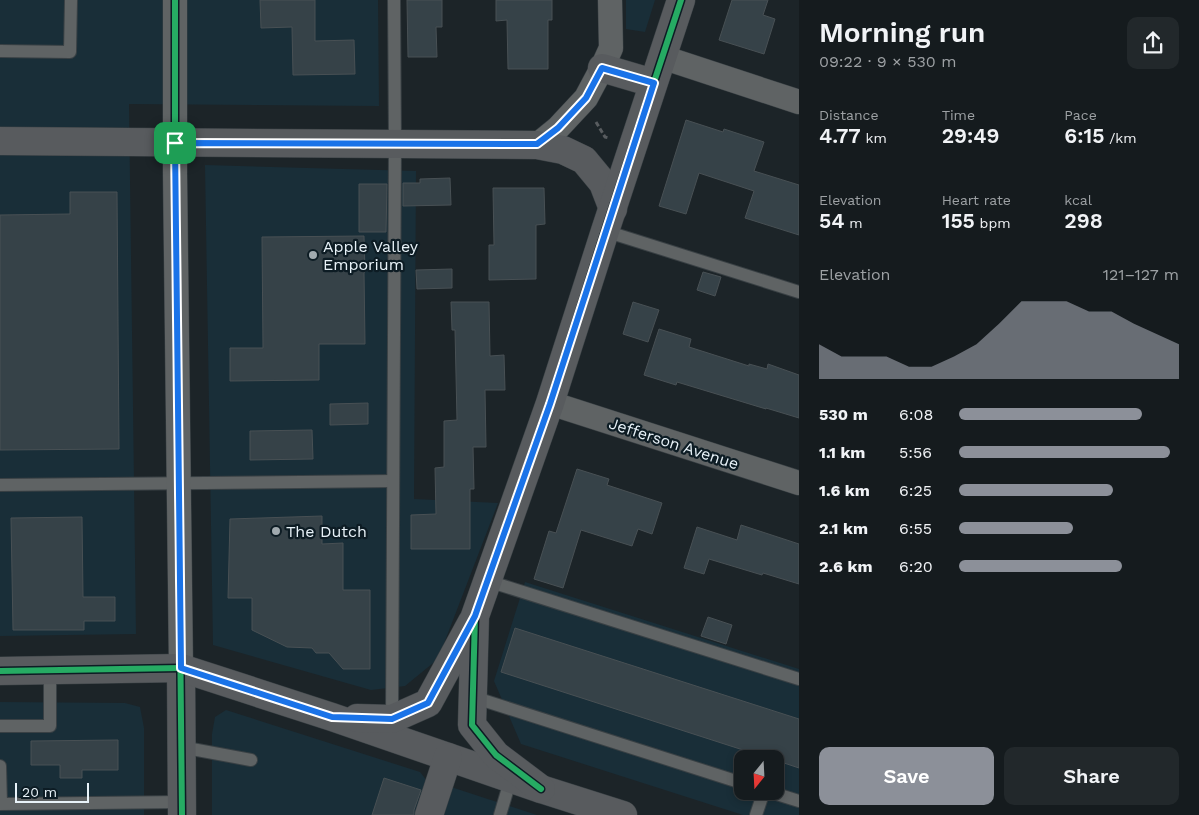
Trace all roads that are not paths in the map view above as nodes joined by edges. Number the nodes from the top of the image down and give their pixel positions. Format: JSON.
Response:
{"nodes":[{"id":1,"x":71,"y":0,"type":"edge"},
{"id":2,"x":175,"y":0,"type":"edge"},
{"id":3,"x":394,"y":0,"type":"edge"},
{"id":4,"x":610,"y":0,"type":"edge"},
{"id":5,"x":681,"y":0,"type":"edge"},
{"id":6,"x":0,"y":52,"type":"edge"},
{"id":7,"x":662,"y":57,"type":"junction"},
{"id":8,"x":602,"y":68,"type":"junction"},
{"id":9,"x":654,"y":83,"type":"junction"},
{"id":10,"x":799,"y":102,"type":"edge"},
{"id":11,"x":0,"y":141,"type":"edge"},
{"id":12,"x":175,"y":143,"type":"junction"},
{"id":13,"x":395,"y":144,"type":"junction"},
{"id":14,"x":537,"y":144,"type":"junction"},
{"id":15,"x":609,"y":220,"type":"junction"},
{"id":16,"x":799,"y":292,"type":"edge"},
{"id":17,"x":550,"y":404,"type":"junction"},
{"id":18,"x":394,"y":481,"type":"junction"},
{"id":19,"x":799,"y":483,"type":"edge"},
{"id":20,"x":179,"y":484,"type":"junction"},
{"id":21,"x":0,"y":485,"type":"edge"},
{"id":22,"x":488,"y":581,"type":"junction"},
{"id":23,"x":475,"y":616,"type":"junction"},
{"id":24,"x":181,"y":668,"type":"junction"},
{"id":25,"x":50,"y":670,"type":"junction"},
{"id":26,"x":0,"y":671,"type":"edge"},
{"id":27,"x":799,"y":679,"type":"edge"},
{"id":28,"x":473,"y":697,"type":"junction"},
{"id":29,"x":332,"y":717,"type":"junction"},
{"id":30,"x":392,"y":719,"type":"junction"},
{"id":31,"x":0,"y":726,"type":"edge"},
{"id":32,"x":181,"y":747,"type":"junction"},
{"id":33,"x":448,"y":757,"type":"junction"},
{"id":34,"x":251,"y":760,"type":"dead end"},
{"id":35,"x":0,"y":766,"type":"edge"},
{"id":36,"x":512,"y":778,"type":"junction"},
{"id":37,"x":734,"y":780,"type":"edge"},
{"id":38,"x":541,"y":789,"type":"junction"},
{"id":39,"x":784,"y":797,"type":"edge"},
{"id":40,"x":762,"y":800,"type":"edge"},
{"id":41,"x":799,"y":801,"type":"edge"},
{"id":42,"x":182,"y":808,"type":"edge"},
{"id":43,"x":429,"y":815,"type":"edge"},
{"id":44,"x":500,"y":815,"type":"edge"},
{"id":45,"x":623,"y":815,"type":"edge"},
{"id":46,"x":756,"y":815,"type":"edge"}],
"edges":[{"from":1,"to":6,"type":"lane"},
{"from":2,"to":12,"type":"street"},
{"from":3,"to":13,"type":"lane"},
{"from":4,"to":8,"type":"street"},
{"from":5,"to":7,"type":"street"},
{"from":7,"to":9,"type":"street"},
{"from":7,"to":10,"type":"street"},
{"from":8,"to":9,"type":"street"},
{"from":8,"to":14,"type":"street"},
{"from":9,"to":15,"type":"street"},
{"from":11,"to":12,"type":"street"},
{"from":12,"to":13,"type":"street"},
{"from":12,"to":20,"type":"street"},
{"from":13,"to":14,"type":"street"},
{"from":13,"to":18,"type":"lane"},
{"from":14,"to":15,"type":"street"},
{"from":15,"to":16,"type":"lane"},
{"from":15,"to":17,"type":"street"},
{"from":17,"to":19,"type":"street","name":"Jefferson Avenue"},
{"from":17,"to":22,"type":"street"},
{"from":18,"to":20,"type":"lane"},
{"from":18,"to":30,"type":"lane"},
{"from":20,"to":21,"type":"lane"},
{"from":20,"to":24,"type":"street"},
{"from":22,"to":23,"type":"street"},
{"from":22,"to":27,"type":"lane"},
{"from":23,"to":28,"type":"street"},
{"from":23,"to":30,"type":"street"},
{"from":24,"to":25,"type":"street"},
{"from":24,"to":29,"type":"street"},
{"from":24,"to":32,"type":"street"},
{"from":25,"to":26,"type":"street"},
{"from":25,"to":31,"type":"lane"},
{"from":28,"to":37,"type":"lane"},
{"from":28,"to":38,"type":"street"},
{"from":29,"to":30,"type":"street"},
{"from":29,"to":33,"type":"street"},
{"from":32,"to":34,"type":"lane"},
{"from":32,"to":42,"type":"street"},
{"from":33,"to":36,"type":"street"},
{"from":33,"to":43,"type":"street"},
{"from":35,"to":42,"type":"lane"},
{"from":36,"to":38,"type":"street"},
{"from":36,"to":44,"type":"lane"},
{"from":38,"to":45,"type":"street"},
{"from":39,"to":41,"type":"lane"},
{"from":40,"to":46,"type":"lane"}]}
